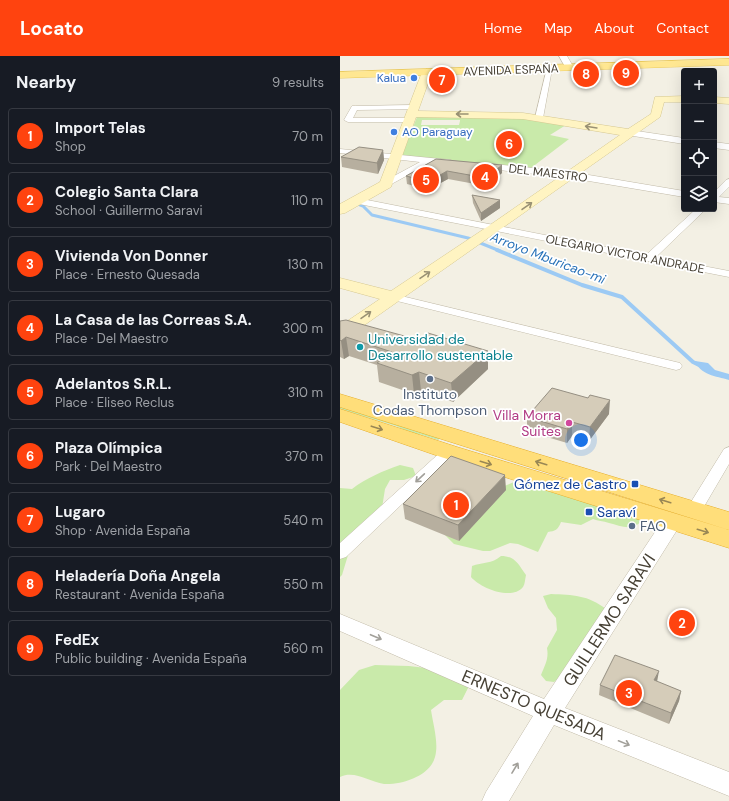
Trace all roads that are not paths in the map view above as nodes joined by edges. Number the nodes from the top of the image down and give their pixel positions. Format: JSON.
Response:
{"nodes":[{"id":1,"x":563,"y":56,"type":"edge"},
{"id":2,"x":729,"y":62,"type":"edge"},
{"id":3,"x":570,"y":68,"type":"junction"},
{"id":4,"x":549,"y":69,"type":"junction"},
{"id":5,"x":426,"y":72,"type":"junction"},
{"id":6,"x":340,"y":75,"type":"edge"},
{"id":7,"x":681,"y":99,"type":"edge"},
{"id":8,"x":717,"y":100,"type":"edge"},
{"id":9,"x":729,"y":100,"type":"edge"},
{"id":10,"x":414,"y":114,"type":"junction"},
{"id":11,"x":539,"y":118,"type":"junction"},
{"id":12,"x":630,"y":133,"type":"junction"},
{"id":13,"x":681,"y":141,"type":"edge"},
{"id":14,"x":717,"y":145,"type":"edge"},
{"id":15,"x":729,"y":147,"type":"edge"},
{"id":16,"x":340,"y":151,"type":"edge"},
{"id":17,"x":395,"y":158,"type":"junction"},
{"id":18,"x":428,"y":161,"type":"junction"},
{"id":19,"x":459,"y":164,"type":"edge"},
{"id":20,"x":474,"y":165,"type":"edge"},
{"id":21,"x":571,"y":175,"type":"junction"},
{"id":22,"x":729,"y":182,"type":"edge"},
{"id":23,"x":386,"y":184,"type":"junction"},
{"id":24,"x":681,"y":193,"type":"edge"},
{"id":25,"x":717,"y":195,"type":"edge"},
{"id":26,"x":359,"y":199,"type":"junction"},
{"id":27,"x":717,"y":199,"type":"edge"},
{"id":28,"x":729,"y":202,"type":"edge"},
{"id":29,"x":340,"y":210,"type":"edge"},
{"id":30,"x":698,"y":212,"type":"edge"},
{"id":31,"x":495,"y":228,"type":"junction"},
{"id":32,"x":649,"y":258,"type":"junction"},
{"id":33,"x":729,"y":274,"type":"edge"},
{"id":34,"x":340,"y":283,"type":"edge"},
{"id":35,"x":392,"y":297,"type":"junction"},
{"id":36,"x":340,"y":334,"type":"edge"},
{"id":37,"x":676,"y":366,"type":"dead end"},
{"id":38,"x":340,"y":400,"type":"edge"},
{"id":39,"x":340,"y":416,"type":"edge"},
{"id":40,"x":449,"y":452,"type":"junction"},
{"id":41,"x":729,"y":452,"type":"edge"},
{"id":42,"x":694,"y":510,"type":"junction"},
{"id":43,"x":729,"y":521,"type":"edge"},
{"id":44,"x":672,"y":522,"type":"junction"},
{"id":45,"x":729,"y":539,"type":"edge"},
{"id":46,"x":340,"y":553,"type":"edge"},
{"id":47,"x":340,"y":622,"type":"edge"},
{"id":48,"x":549,"y":712,"type":"junction"},
{"id":49,"x":729,"y":784,"type":"edge"},
{"id":50,"x":495,"y":801,"type":"edge"}],
"edges":[{"from":1,"to":3,"type":"street"},
{"from":2,"to":3,"type":"main road","name":"AVENIDA ESPAÑA"},
{"from":3,"to":4,"type":"main road","name":"AVENIDA ESPAÑA"},
{"from":4,"to":5,"type":"main road","name":"AVENIDA ESPAÑA"},
{"from":4,"to":11,"type":"street"},
{"from":5,"to":6,"type":"main road","name":"AVENIDA ESPAÑA"},
{"from":5,"to":10,"type":"main road"},
{"from":7,"to":12,"type":"main road"},
{"from":8,"to":9,"type":"main road"},
{"from":10,"to":10,"type":"street"},
{"from":11,"to":10,"type":"main road","one_way":true},
{"from":10,"to":17,"type":"main road"},
{"from":12,"to":11,"type":"main road","one_way":true},
{"from":12,"to":13,"type":"street"},
{"from":12,"to":21,"type":"main road"},
{"from":14,"to":15,"type":"street"},
{"from":16,"to":17,"type":"street"},
{"from":17,"to":18,"type":"street"},
{"from":17,"to":23,"type":"main road"},
{"from":18,"to":19,"type":"street"},
{"from":18,"to":23,"type":"street"},
{"from":20,"to":21,"type":"street","name":"DEL MAESTRO"},
{"from":21,"to":24,"type":"street","name":"DEL MAESTRO"},
{"from":31,"to":21,"type":"main road","one_way":true},
{"from":22,"to":25,"type":"street"},
{"from":23,"to":26,"type":"main road"},
{"from":26,"to":29,"type":"main road"},
{"from":26,"to":31,"type":"street","name":"OLEGARIO VICTOR ANDRADE"},
{"from":27,"to":28,"type":"street"},
{"from":30,"to":32,"type":"street"},
{"from":31,"to":32,"type":"street","name":"OLEGARIO VICTOR ANDRADE"},
{"from":35,"to":31,"type":"main road","one_way":true},
{"from":32,"to":33,"type":"street","name":"OLEGARIO VICTOR ANDRADE"},
{"from":34,"to":35,"type":"main road"},
{"from":36,"to":35,"type":"main road","one_way":true},
{"from":35,"to":37,"type":"street"},
{"from":42,"to":38,"type":"highway","one_way":true},
{"from":39,"to":40,"type":"highway","one_way":true},
{"from":40,"to":44,"type":"highway","one_way":true},
{"from":40,"to":46,"type":"street","one_way":true},
{"from":41,"to":42,"type":"street"},
{"from":42,"to":43,"type":"highway"},
{"from":44,"to":45,"type":"highway","one_way":true},
{"from":44,"to":48,"type":"street","name":"GUILLERMO SARAVI"},
{"from":47,"to":48,"type":"street","name":"ERNESTO QUESADA","one_way":true},
{"from":48,"to":49,"type":"street","name":"ERNESTO QUESADA","one_way":true},
{"from":50,"to":48,"type":"street","name":"GUILLERMO SARAVI","one_way":true}]}
